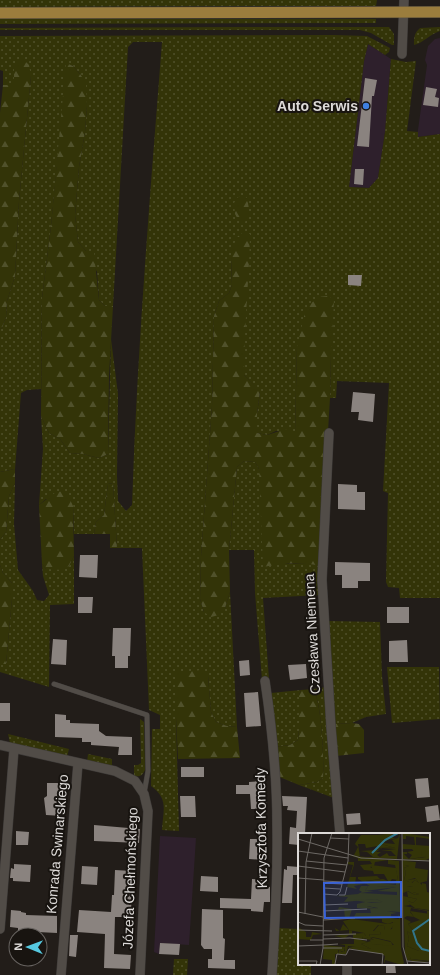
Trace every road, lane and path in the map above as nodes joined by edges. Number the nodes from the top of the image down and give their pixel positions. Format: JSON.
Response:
{"nodes":[{"id":1,"x":404,"y":0,"type":"edge"},
{"id":2,"x":404,"y":12,"type":"junction"},
{"id":3,"x":440,"y":12,"type":"edge"},
{"id":4,"x":0,"y":13,"type":"edge"},
{"id":5,"x":402,"y":54,"type":"dead end"},
{"id":6,"x":329,"y":433,"type":"dead end"},
{"id":7,"x":265,"y":681,"type":"dead end"},
{"id":8,"x":54,"y":684,"type":"dead end"},
{"id":9,"x":0,"y":745,"type":"edge"},
{"id":10,"x":14,"y":749,"type":"junction"},
{"id":11,"x":78,"y":763,"type":"junction"},
{"id":12,"x":144,"y":794,"type":"junction"},
{"id":13,"x":340,"y":833,"type":"edge"},
{"id":14,"x":0,"y":929,"type":"edge"},
{"id":15,"x":61,"y":975,"type":"edge"},
{"id":16,"x":140,"y":975,"type":"edge"},
{"id":17,"x":272,"y":975,"type":"edge"}],
"edges":[{"from":1,"to":2,"type":"street"},
{"from":2,"to":3,"type":"main road"},
{"from":2,"to":4,"type":"main road"},
{"from":2,"to":5,"type":"street"},
{"from":6,"to":13,"type":"street","name":"Czesława Niemena"},
{"from":7,"to":17,"type":"street","name":"Krzysztofa Komedy"},
{"from":8,"to":12,"type":"lane"},
{"from":9,"to":10,"type":"street","name":"Józefa Chełmońskiego"},
{"from":10,"to":11,"type":"street","name":"Józefa Chełmońskiego"},
{"from":10,"to":14,"type":"street"},
{"from":11,"to":12,"type":"street","name":"Józefa Chełmońskiego"},
{"from":11,"to":15,"type":"street","name":"Konrada Swinarskiego"},
{"from":12,"to":16,"type":"street","name":"Józefa Chełmońskiego"}]}
